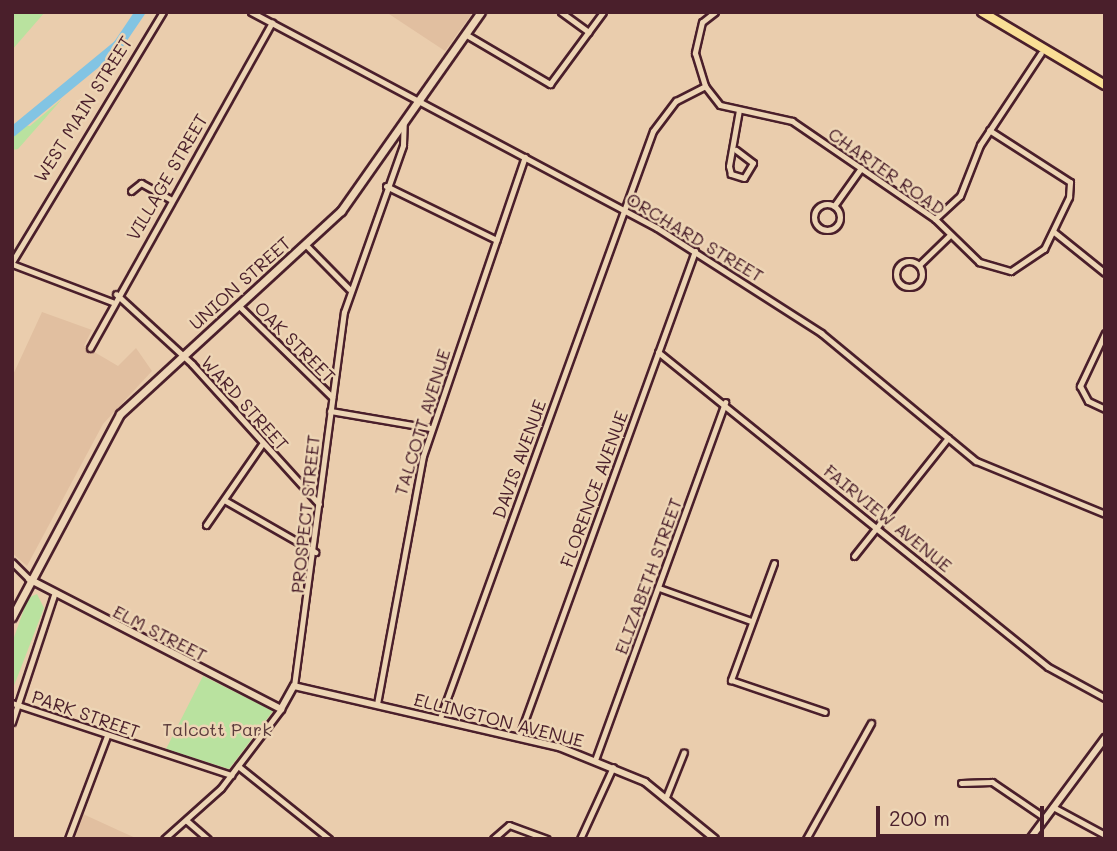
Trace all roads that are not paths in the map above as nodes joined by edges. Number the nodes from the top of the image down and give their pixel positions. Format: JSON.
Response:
{"nodes":[{"id":1,"x":163,"y":12,"type":"edge"},
{"id":2,"x":251,"y":12,"type":"edge"},
{"id":3,"x":481,"y":12,"type":"edge"},
{"id":4,"x":561,"y":12,"type":"edge"},
{"id":5,"x":603,"y":12,"type":"edge"},
{"id":6,"x":715,"y":12,"type":"edge"},
{"id":7,"x":982,"y":12,"type":"edge"},
{"id":8,"x":272,"y":22,"type":"junction"},
{"id":9,"x":589,"y":32,"type":"junction"},
{"id":10,"x":465,"y":34,"type":"junction"},
{"id":11,"x":1041,"y":53,"type":"junction"},
{"id":12,"x":705,"y":86,"type":"junction"},
{"id":13,"x":1105,"y":86,"type":"edge"},
{"id":14,"x":418,"y":100,"type":"junction"},
{"id":15,"x":739,"y":110,"type":"junction"},
{"id":16,"x":403,"y":121,"type":"junction"},
{"id":17,"x":989,"y":130,"type":"junction"},
{"id":18,"x":391,"y":138,"type":"junction"},
{"id":19,"x":736,"y":150,"type":"junction"},
{"id":20,"x":399,"y":153,"type":"junction"},
{"id":21,"x":525,"y":157,"type":"junction"},
{"id":22,"x":861,"y":168,"type":"junction"},
{"id":23,"x":386,"y":186,"type":"junction"},
{"id":24,"x":131,"y":191,"type":"dead end"},
{"id":25,"x":170,"y":200,"type":"junction"},
{"id":26,"x":834,"y":206,"type":"junction"},
{"id":27,"x":624,"y":209,"type":"junction"},
{"id":28,"x":935,"y":219,"type":"junction"},
{"id":29,"x":1054,"y":232,"type":"junction"},
{"id":30,"x":950,"y":235,"type":"junction"},
{"id":31,"x":496,"y":240,"type":"junction"},
{"id":32,"x":305,"y":244,"type":"junction"},
{"id":33,"x":695,"y":251,"type":"junction"},
{"id":34,"x":12,"y":263,"type":"edge"},
{"id":35,"x":919,"y":265,"type":"junction"},
{"id":36,"x":1105,"y":273,"type":"edge"},
{"id":37,"x":349,"y":289,"type":"junction"},
{"id":38,"x":116,"y":294,"type":"junction"},
{"id":39,"x":112,"y":302,"type":"junction"},
{"id":40,"x":238,"y":305,"type":"junction"},
{"id":41,"x":1105,"y":332,"type":"edge"},
{"id":42,"x":90,"y":348,"type":"dead end"},
{"id":43,"x":658,"y":352,"type":"junction"},
{"id":44,"x":182,"y":356,"type":"junction"},
{"id":45,"x":332,"y":397,"type":"junction"},
{"id":46,"x":725,"y":402,"type":"junction"},
{"id":47,"x":1105,"y":410,"type":"edge"},
{"id":48,"x":330,"y":411,"type":"junction"},
{"id":49,"x":431,"y":428,"type":"junction"},
{"id":50,"x":948,"y":438,"type":"junction"},
{"id":51,"x":262,"y":444,"type":"junction"},
{"id":52,"x":226,"y":501,"type":"junction"},
{"id":53,"x":319,"y":504,"type":"junction"},
{"id":54,"x":1105,"y":514,"type":"edge"},
{"id":55,"x":206,"y":525,"type":"dead end"},
{"id":56,"x":878,"y":527,"type":"junction"},
{"id":57,"x":315,"y":552,"type":"junction"},
{"id":58,"x":854,"y":556,"type":"dead end"},
{"id":59,"x":12,"y":562,"type":"edge"},
{"id":60,"x":774,"y":564,"type":"dead end"},
{"id":61,"x":29,"y":579,"type":"junction"},
{"id":62,"x":659,"y":588,"type":"junction"},
{"id":63,"x":54,"y":595,"type":"junction"},
{"id":64,"x":12,"y":617,"type":"edge"},
{"id":65,"x":751,"y":621,"type":"junction"},
{"id":66,"x":294,"y":685,"type":"junction"},
{"id":67,"x":1105,"y":698,"type":"edge"},
{"id":68,"x":14,"y":704,"type":"edge"},
{"id":69,"x":377,"y":704,"type":"junction"},
{"id":70,"x":281,"y":709,"type":"junction"},
{"id":71,"x":825,"y":712,"type":"dead end"},
{"id":72,"x":440,"y":718,"type":"junction"},
{"id":73,"x":12,"y":722,"type":"edge"},
{"id":74,"x":871,"y":723,"type":"dead end"},
{"id":75,"x":107,"y":736,"type":"junction"},
{"id":76,"x":519,"y":736,"type":"junction"},
{"id":77,"x":1105,"y":738,"type":"edge"},
{"id":78,"x":684,"y":752,"type":"dead end"},
{"id":79,"x":595,"y":760,"type":"junction"},
{"id":80,"x":238,"y":766,"type":"junction"},
{"id":81,"x":613,"y":767,"type":"junction"},
{"id":82,"x":231,"y":775,"type":"junction"},
{"id":83,"x":961,"y":783,"type":"dead end"},
{"id":84,"x":666,"y":797,"type":"junction"},
{"id":85,"x":1053,"y":807,"type":"junction"},
{"id":86,"x":1045,"y":818,"type":"junction"},
{"id":87,"x":187,"y":821,"type":"junction"},
{"id":88,"x":1105,"y":835,"type":"edge"},
{"id":89,"x":68,"y":839,"type":"edge"},
{"id":90,"x":164,"y":839,"type":"edge"},
{"id":91,"x":208,"y":839,"type":"edge"},
{"id":92,"x":329,"y":839,"type":"edge"},
{"id":93,"x":493,"y":839,"type":"edge"},
{"id":94,"x":547,"y":839,"type":"edge"},
{"id":95,"x":580,"y":839,"type":"edge"},
{"id":96,"x":715,"y":839,"type":"edge"},
{"id":97,"x":806,"y":839,"type":"edge"},
{"id":98,"x":1030,"y":839,"type":"edge"}],
"edges":[{"from":1,"to":34,"type":"street","name":"WEST MAIN STREET"},
{"from":2,"to":8,"type":"street","name":"ORCHARD STREET"},
{"from":3,"to":10,"type":"main road","name":"UNION STREET"},
{"from":4,"to":9,"type":"street"},
{"from":5,"to":9,"type":"street"},
{"from":6,"to":12,"type":"street"},
{"from":7,"to":11,"type":"main road"},
{"from":8,"to":14,"type":"street","name":"ORCHARD STREET"},
{"from":8,"to":25,"type":"street","name":"VILLAGE STREET"},
{"from":9,"to":10,"type":"street"},
{"from":10,"to":14,"type":"main road","name":"UNION STREET"},
{"from":11,"to":13,"type":"main road"},
{"from":11,"to":17,"type":"street"},
{"from":12,"to":15,"type":"street","name":"CHARTER ROAD"},
{"from":12,"to":27,"type":"street","name":"DAVIS AVENUE"},
{"from":14,"to":16,"type":"main road","name":"UNION STREET"},
{"from":14,"to":21,"type":"street","name":"ORCHARD STREET"},
{"from":15,"to":19,"type":"street"},
{"from":15,"to":22,"type":"street","name":"CHARTER ROAD"},
{"from":16,"to":18,"type":"main road","name":"UNION STREET"},
{"from":16,"to":20,"type":"street","name":"PROSPECT STREET"},
{"from":17,"to":28,"type":"street"},
{"from":17,"to":29,"type":"street","name":"CHARTER ROAD"},
{"from":18,"to":20,"type":"street"},
{"from":18,"to":32,"type":"main road","name":"UNION STREET"},
{"from":19,"to":19,"type":"street"},
{"from":20,"to":23,"type":"street","name":"PROSPECT STREET"},
{"from":21,"to":27,"type":"street","name":"ORCHARD STREET"},
{"from":21,"to":31,"type":"street","name":"TALCOTT AVENUE"},
{"from":22,"to":26,"type":"street"},
{"from":22,"to":28,"type":"street","name":"CHARTER ROAD"},
{"from":23,"to":31,"type":"street"},
{"from":23,"to":37,"type":"street","name":"PROSPECT STREET"},
{"from":24,"to":25,"type":"street"},
{"from":25,"to":38,"type":"street","name":"VILLAGE STREET"},
{"from":26,"to":26,"type":"street"},
{"from":27,"to":33,"type":"street","name":"ORCHARD STREET"},
{"from":27,"to":72,"type":"street","name":"DAVIS AVENUE"},
{"from":28,"to":30,"type":"street","name":"CHARTER ROAD"},
{"from":29,"to":30,"type":"street","name":"CHARTER ROAD"},
{"from":29,"to":36,"type":"street"},
{"from":30,"to":35,"type":"street"},
{"from":31,"to":49,"type":"street","name":"TALCOTT AVENUE"},
{"from":32,"to":37,"type":"street"},
{"from":32,"to":40,"type":"main road","name":"UNION STREET"},
{"from":33,"to":43,"type":"street","name":"FLORENCE AVENUE"},
{"from":33,"to":50,"type":"street","name":"ORCHARD STREET"},
{"from":34,"to":39,"type":"street"},
{"from":35,"to":35,"type":"street"},
{"from":37,"to":45,"type":"street","name":"PROSPECT STREET"},
{"from":38,"to":39,"type":"street","name":"VILLAGE STREET"},
{"from":38,"to":44,"type":"street","name":"WARD STREET"},
{"from":39,"to":42,"type":"street","name":"VILLAGE STREET"},
{"from":40,"to":44,"type":"main road","name":"UNION STREET"},
{"from":40,"to":45,"type":"street","name":"OAK STREET"},
{"from":41,"to":47,"type":"street"},
{"from":43,"to":46,"type":"street","name":"FAIRVIEW AVENUE"},
{"from":43,"to":76,"type":"street","name":"FLORENCE AVENUE"},
{"from":44,"to":51,"type":"street","name":"WARD STREET"},
{"from":44,"to":61,"type":"main road","name":"UNION STREET"},
{"from":45,"to":48,"type":"street","name":"PROSPECT STREET"},
{"from":46,"to":56,"type":"street","name":"FAIRVIEW AVENUE"},
{"from":46,"to":62,"type":"street","name":"ELIZABETH STREET"},
{"from":48,"to":49,"type":"street","name":"OAK STREET"},
{"from":48,"to":53,"type":"street","name":"PROSPECT STREET"},
{"from":49,"to":69,"type":"street","name":"TALCOTT AVENUE"},
{"from":50,"to":54,"type":"street","name":"ORCHARD STREET"},
{"from":50,"to":56,"type":"street"},
{"from":51,"to":52,"type":"street"},
{"from":51,"to":53,"type":"street","name":"WARD STREET"},
{"from":52,"to":55,"type":"street"},
{"from":52,"to":57,"type":"street"},
{"from":53,"to":57,"type":"street","name":"PROSPECT STREET"},
{"from":56,"to":58,"type":"street"},
{"from":56,"to":67,"type":"street","name":"FAIRVIEW AVENUE"},
{"from":57,"to":66,"type":"street","name":"PROSPECT STREET"},
{"from":59,"to":61,"type":"street"},
{"from":60,"to":65,"type":"street"},
{"from":61,"to":63,"type":"street","name":"ELM STREET"},
{"from":61,"to":64,"type":"main road"},
{"from":62,"to":65,"type":"street"},
{"from":62,"to":79,"type":"street","name":"ELIZABETH STREET"},
{"from":63,"to":68,"type":"street"},
{"from":63,"to":70,"type":"street","name":"ELM STREET"},
{"from":65,"to":71,"type":"street"},
{"from":66,"to":69,"type":"street","name":"ELLINGTON AVENUE"},
{"from":66,"to":70,"type":"street","name":"PROSPECT STREET"},
{"from":68,"to":73,"type":"street"},
{"from":68,"to":75,"type":"street","name":"PARK STREET"},
{"from":69,"to":72,"type":"street","name":"ELLINGTON AVENUE"},
{"from":70,"to":80,"type":"street","name":"PROSPECT STREET"},
{"from":72,"to":76,"type":"street","name":"ELLINGTON AVENUE"},
{"from":74,"to":97,"type":"street"},
{"from":75,"to":82,"type":"street","name":"PARK STREET"},
{"from":75,"to":89,"type":"street"},
{"from":76,"to":79,"type":"street","name":"ELLINGTON AVENUE"},
{"from":77,"to":85,"type":"street"},
{"from":78,"to":84,"type":"street"},
{"from":79,"to":81,"type":"street","name":"ELLINGTON AVENUE"},
{"from":80,"to":82,"type":"street","name":"PROSPECT STREET"},
{"from":80,"to":92,"type":"street"},
{"from":81,"to":84,"type":"street","name":"ELLINGTON AVENUE"},
{"from":81,"to":95,"type":"street"},
{"from":82,"to":87,"type":"street","name":"PROSPECT STREET"},
{"from":83,"to":86,"type":"street"},
{"from":84,"to":96,"type":"street","name":"ELLINGTON AVENUE"},
{"from":85,"to":86,"type":"street"},
{"from":85,"to":88,"type":"street"},
{"from":86,"to":98,"type":"street"},
{"from":87,"to":90,"type":"street","name":"PROSPECT STREET"},
{"from":87,"to":91,"type":"street"},
{"from":93,"to":94,"type":"street"}]}
